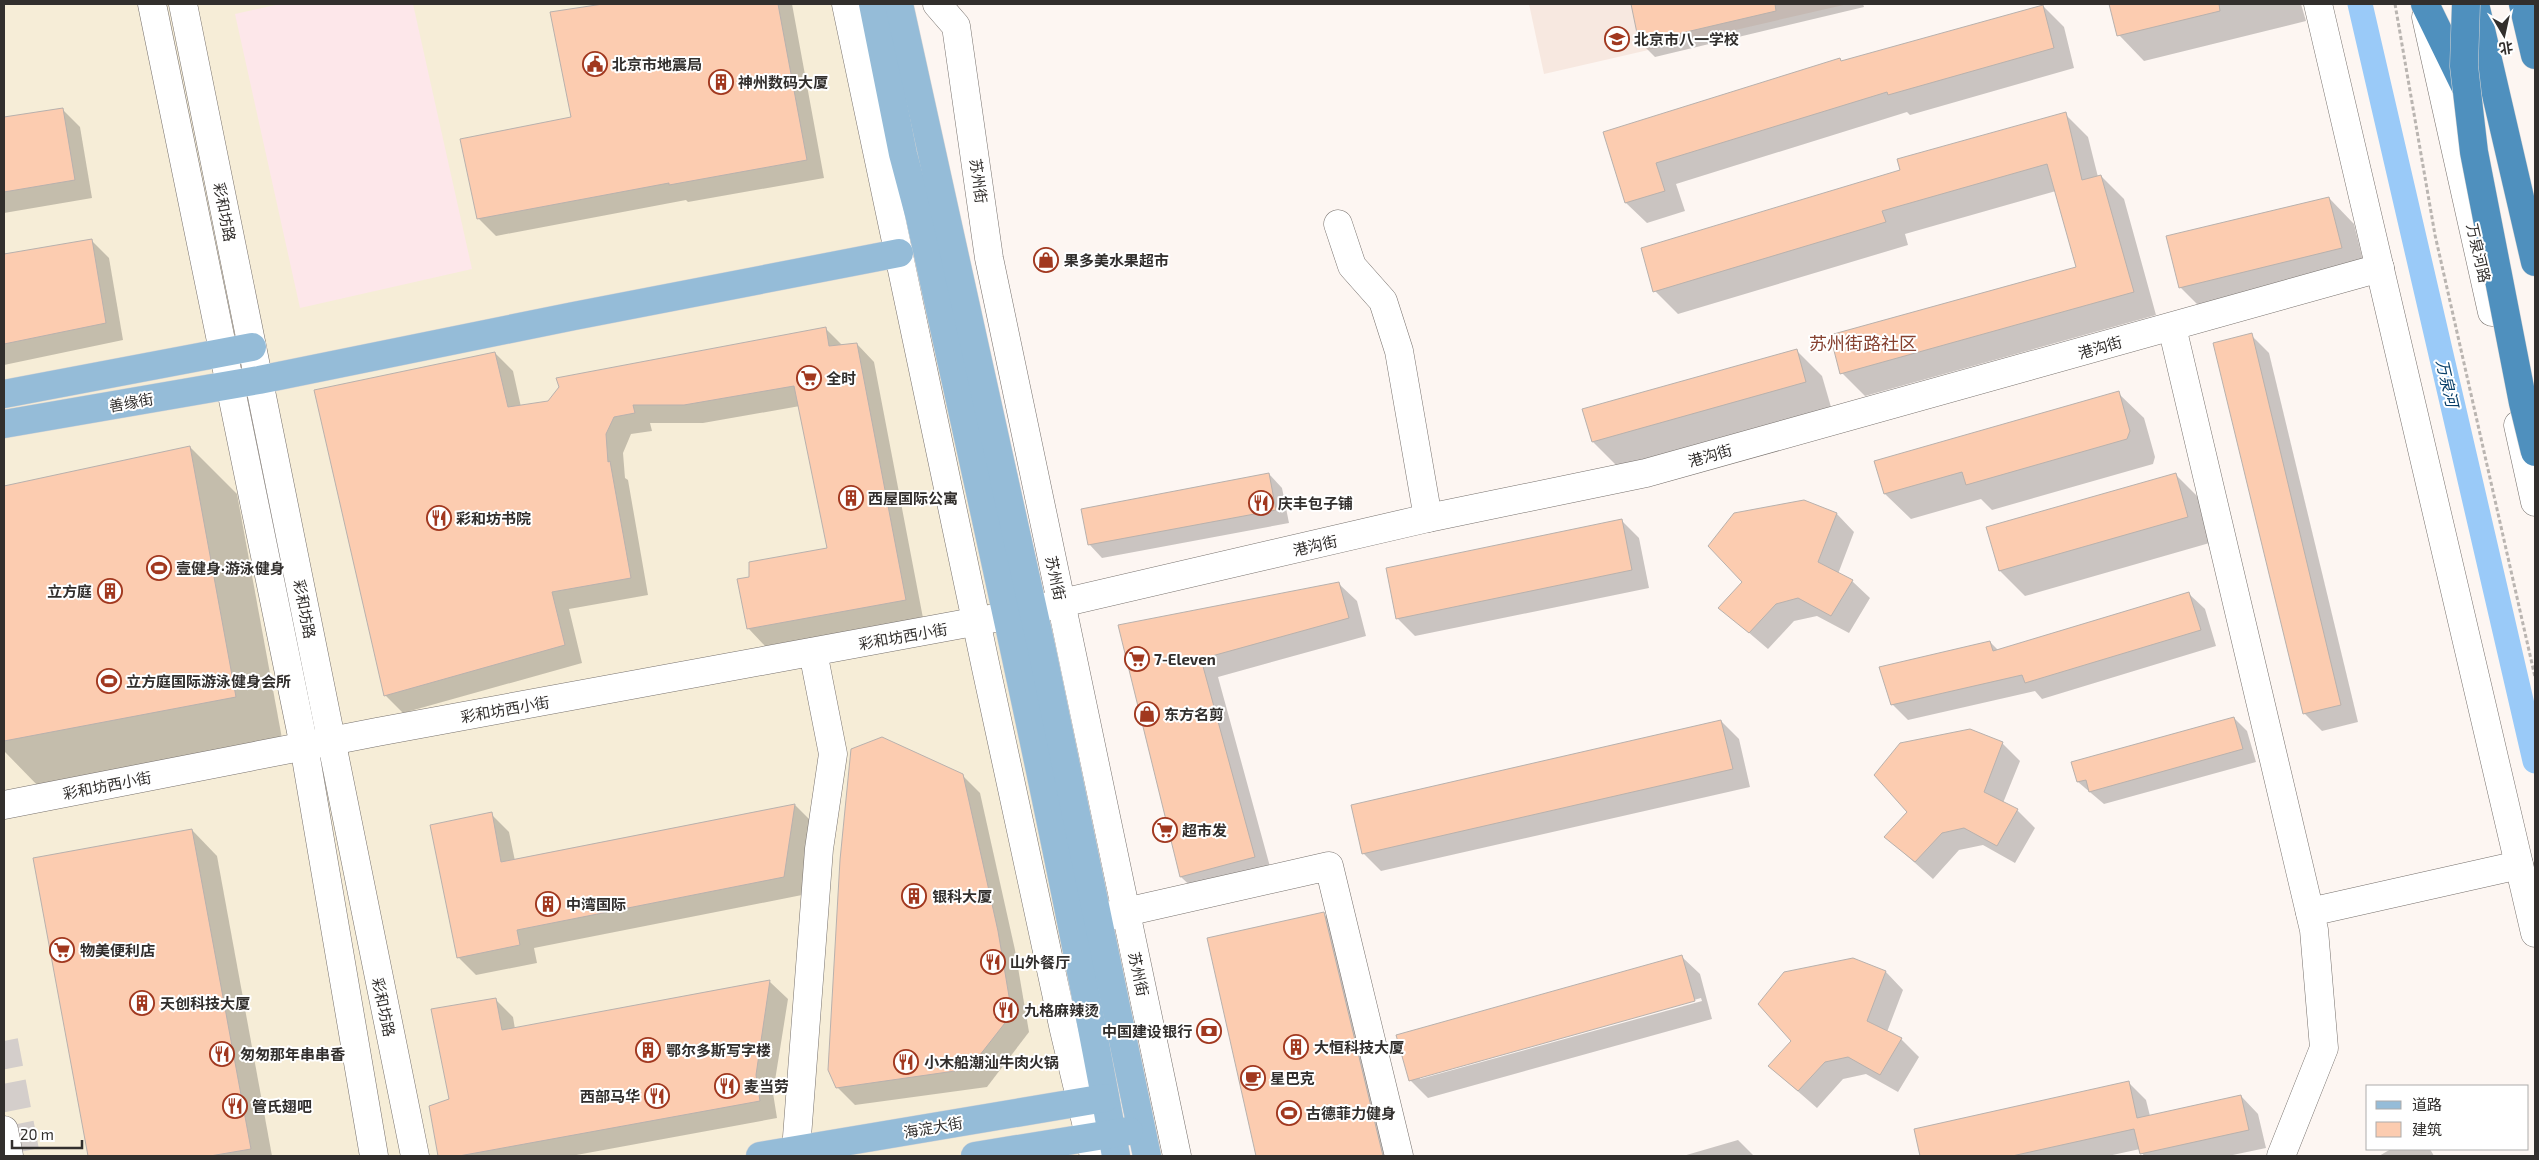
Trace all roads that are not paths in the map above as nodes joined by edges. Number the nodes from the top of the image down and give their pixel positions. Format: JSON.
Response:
{"nodes":[{"id":1,"x":152,"y":4,"type":"edge"},
{"id":2,"x":183,"y":4,"type":"edge"},
{"id":3,"x":846,"y":4,"type":"edge"},
{"id":4,"x":873,"y":4,"type":"edge"},
{"id":5,"x":899,"y":4,"type":"edge"},
{"id":6,"x":937,"y":4,"type":"edge"},
{"id":7,"x":2318,"y":4,"type":"edge"},
{"id":8,"x":2424,"y":4,"type":"edge"},
{"id":9,"x":2466,"y":4,"type":"edge"},
{"id":10,"x":2475,"y":4,"type":"edge"},
{"id":11,"x":2523,"y":4,"type":"edge"},
{"id":12,"x":2535,"y":55,"type":"edge"},
{"id":13,"x":2523,"y":208,"type":"junction"},
{"id":14,"x":1338,"y":224,"type":"dead end"},
{"id":15,"x":899,"y":253,"type":"junction"},
{"id":16,"x":2535,"y":262,"type":"edge"},
{"id":17,"x":2380,"y":268,"type":"junction"},
{"id":18,"x":2172,"y":327,"type":"junction"},
{"id":19,"x":252,"y":347,"type":"junction"},
{"id":20,"x":224,"y":352,"type":"junction"},
{"id":21,"x":259,"y":380,"type":"junction"},
{"id":22,"x":231,"y":385,"type":"junction"},
{"id":23,"x":4,"y":394,"type":"edge"},
{"id":24,"x":4,"y":424,"type":"edge"},
{"id":25,"x":2535,"y":452,"type":"edge"},
{"id":26,"x":2535,"y":502,"type":"edge"},
{"id":27,"x":1428,"y":518,"type":"junction"},
{"id":28,"x":1061,"y":605,"type":"junction"},
{"id":29,"x":1019,"y":613,"type":"junction"},
{"id":30,"x":977,"y":622,"type":"junction"},
{"id":31,"x":813,"y":652,"type":"junction"},
{"id":32,"x":331,"y":742,"type":"junction"},
{"id":33,"x":304,"y":746,"type":"junction"},
{"id":34,"x":4,"y":805,"type":"edge"},
{"id":35,"x":2519,"y":865,"type":"junction"},
{"id":36,"x":1126,"y":912,"type":"junction"},
{"id":37,"x":2310,"y":912,"type":"junction"},
{"id":38,"x":1096,"y":918,"type":"junction"},
{"id":39,"x":2535,"y":933,"type":"edge"},
{"id":40,"x":1133,"y":1092,"type":"junction"},
{"id":41,"x":1093,"y":1100,"type":"junction"},
{"id":42,"x":1141,"y":1128,"type":"junction"},
{"id":43,"x":4,"y":1130,"type":"edge"},
{"id":44,"x":1103,"y":1146,"type":"edge"},
{"id":45,"x":796,"y":1150,"type":"junction"},
{"id":46,"x":9,"y":1156,"type":"edge"},
{"id":47,"x":374,"y":1156,"type":"edge"},
{"id":48,"x":415,"y":1156,"type":"edge"},
{"id":49,"x":760,"y":1156,"type":"edge"},
{"id":50,"x":975,"y":1156,"type":"edge"},
{"id":51,"x":1146,"y":1156,"type":"edge"},
{"id":52,"x":1177,"y":1156,"type":"edge"},
{"id":53,"x":1399,"y":1156,"type":"edge"},
{"id":54,"x":2282,"y":1156,"type":"edge"}],
"edges":[{"from":1,"to":20,"type":"street","name":"彩和坊路"},
{"from":2,"to":19,"type":"street","name":"彩和坊路"},
{"from":3,"to":15,"type":"street","name":"苏州街"},
{"from":4,"to":29,"type":"main road","name":"苏州街"},
{"from":5,"to":29,"type":"main road","name":"苏州街"},
{"from":6,"to":28,"type":"street","name":"苏州街"},
{"from":7,"to":17,"type":"street"},
{"from":8,"to":13,"type":"highway"},
{"from":8,"to":26,"type":"street","name":"万泉河路"},
{"from":9,"to":25,"type":"highway","bridge":true},
{"from":10,"to":13,"type":"highway"},
{"from":11,"to":12,"type":"highway"},
{"from":13,"to":16,"type":"highway"},
{"from":14,"to":27,"type":"street"},
{"from":15,"to":21,"type":"main road","name":"善缘街"},
{"from":15,"to":30,"type":"street","name":"苏州街"},
{"from":17,"to":18,"type":"street","name":"港沟街"},
{"from":17,"to":35,"type":"street"},
{"from":18,"to":27,"type":"street","name":"港沟街"},
{"from":18,"to":37,"type":"street"},
{"from":19,"to":20,"type":"main road","name":"善缘街"},
{"from":19,"to":21,"type":"street","name":"彩和坊路"},
{"from":20,"to":22,"type":"street","name":"彩和坊路"},
{"from":20,"to":23,"type":"main road","name":"善缘街"},
{"from":21,"to":22,"type":"main road","name":"善缘街"},
{"from":21,"to":32,"type":"street","name":"彩和坊路"},
{"from":22,"to":24,"type":"main road","name":"善缘街"},
{"from":22,"to":33,"type":"street","name":"彩和坊路"},
{"from":27,"to":28,"type":"street","name":"港沟街"},
{"from":28,"to":29,"type":"street","name":"港沟街"},
{"from":28,"to":36,"type":"street","name":"苏州街"},
{"from":29,"to":30,"type":"street","name":"彩和坊西小街"},
{"from":29,"to":38,"type":"main road","name":"苏州街"},
{"from":29,"to":41,"type":"main road","name":"苏州街"},
{"from":30,"to":31,"type":"street","name":"彩和坊西小街"},
{"from":30,"to":41,"type":"street","name":"苏州街"},
{"from":31,"to":32,"type":"street","name":"彩和坊西小街"},
{"from":31,"to":45,"type":"street"},
{"from":32,"to":33,"type":"street","name":"彩和坊西小街"},
{"from":32,"to":48,"type":"street","name":"彩和坊路"},
{"from":33,"to":34,"type":"street","name":"彩和坊西小街"},
{"from":33,"to":47,"type":"street","name":"彩和坊路"},
{"from":35,"to":37,"type":"street"},
{"from":35,"to":39,"type":"street"},
{"from":36,"to":38,"type":"street"},
{"from":36,"to":52,"type":"street","name":"苏州街"},
{"from":36,"to":53,"type":"street"},
{"from":37,"to":54,"type":"street"},
{"from":38,"to":40,"type":"main road","name":"苏州街"},
{"from":40,"to":41,"type":"street"},
{"from":40,"to":42,"type":"main road","name":"苏州街"},
{"from":41,"to":44,"type":"street","name":"苏州街"},
{"from":41,"to":45,"type":"main road","name":"海淀大街"},
{"from":42,"to":44,"type":"main road"},
{"from":42,"to":51,"type":"main road","name":"苏州街"},
{"from":43,"to":46,"type":"street"},
{"from":44,"to":50,"type":"main road"},
{"from":45,"to":49,"type":"main road","name":"海淀大街"}]}
